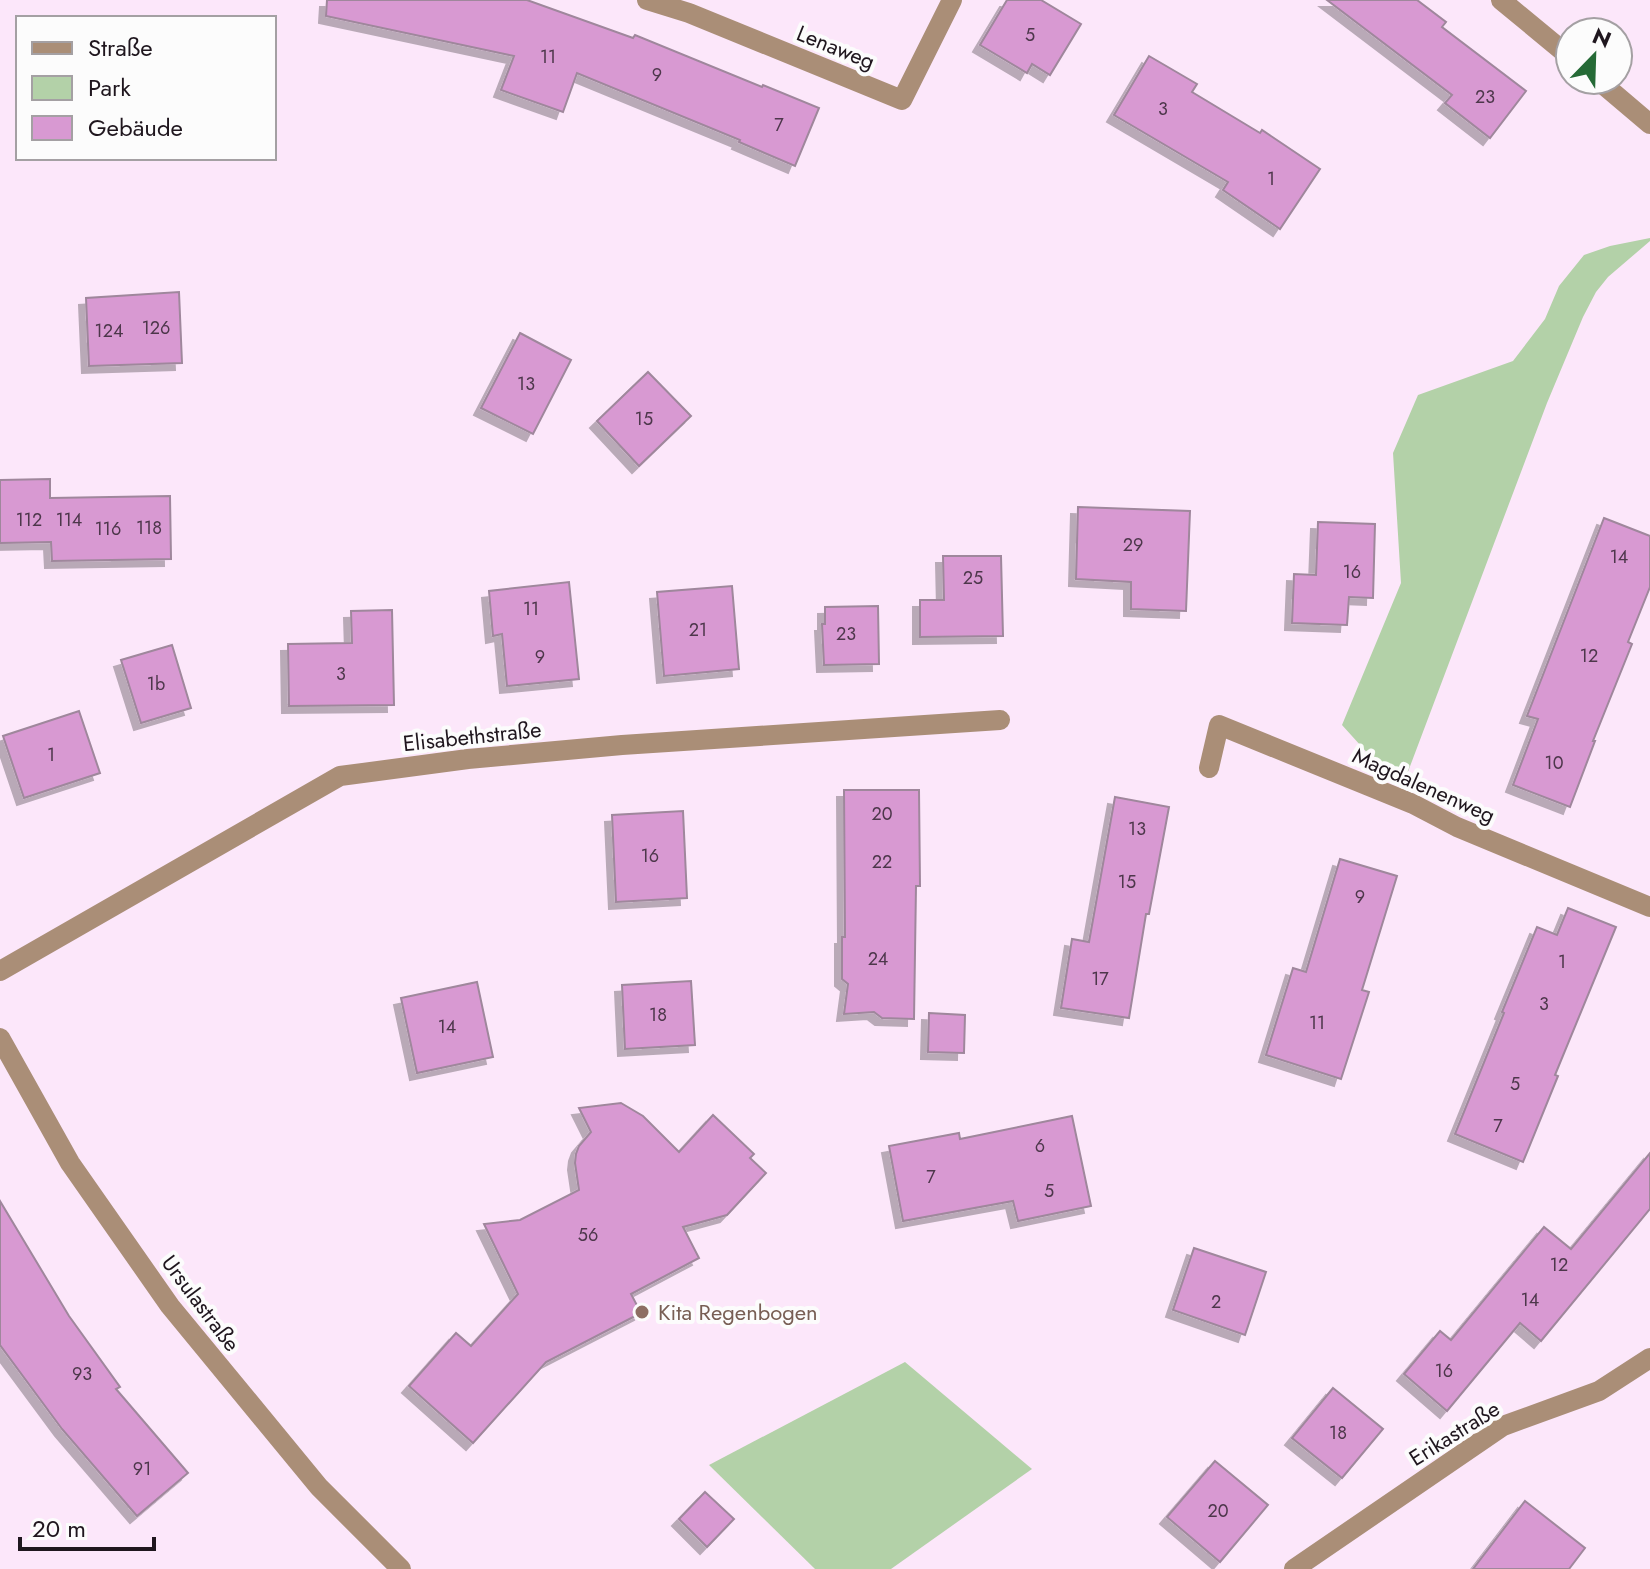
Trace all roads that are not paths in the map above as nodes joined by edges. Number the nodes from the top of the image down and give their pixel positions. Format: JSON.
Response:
{"nodes":[{"id":1,"x":647,"y":0,"type":"edge"},
{"id":2,"x":952,"y":0,"type":"edge"},
{"id":3,"x":1501,"y":0,"type":"edge"},
{"id":4,"x":1554,"y":44,"type":"edge"},
{"id":5,"x":1617,"y":96,"type":"edge"},
{"id":6,"x":1650,"y":124,"type":"edge"},
{"id":7,"x":1000,"y":720,"type":"dead end"},
{"id":8,"x":1209,"y":768,"type":"dead end"},
{"id":9,"x":1650,"y":907,"type":"edge"},
{"id":10,"x":0,"y":971,"type":"edge"},
{"id":11,"x":0,"y":1038,"type":"edge"},
{"id":12,"x":1650,"y":1358,"type":"edge"},
{"id":13,"x":401,"y":1569,"type":"edge"},
{"id":14,"x":1294,"y":1569,"type":"edge"}],
"edges":[{"from":1,"to":2,"type":"street","name":"Lenaweg"},
{"from":3,"to":4,"type":"street"},
{"from":5,"to":6,"type":"street"},
{"from":7,"to":10,"type":"street","name":"Elisabethstraße"},
{"from":8,"to":9,"type":"street","name":"Magdalenenweg"},
{"from":11,"to":13,"type":"street","name":"Ursulastraße"},
{"from":12,"to":14,"type":"street","name":"Erikastraße"}]}
